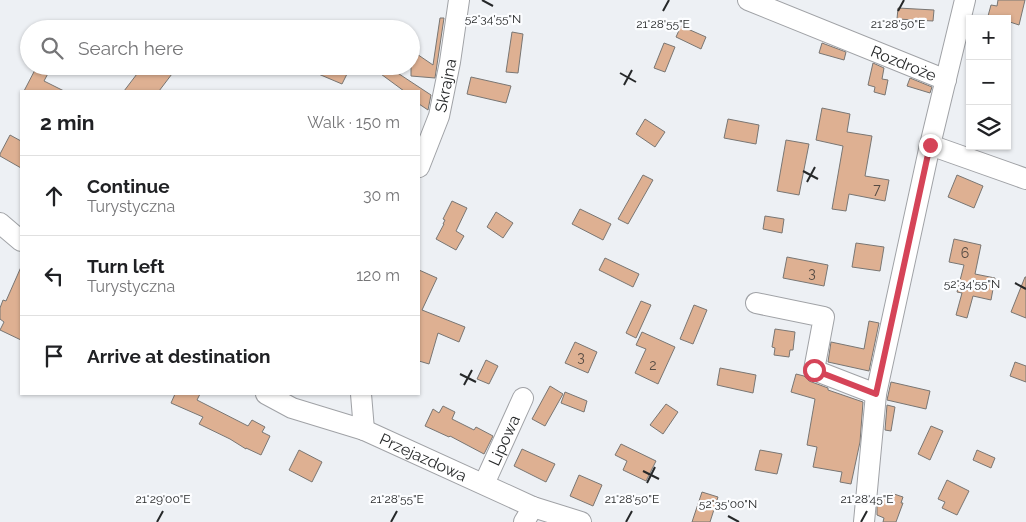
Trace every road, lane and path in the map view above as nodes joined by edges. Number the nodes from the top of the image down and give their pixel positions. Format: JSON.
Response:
{"nodes":[{"id":1,"x":459,"y":0,"type":"edge"},
{"id":2,"x":748,"y":0,"type":"edge"},
{"id":3,"x":965,"y":0,"type":"edge"},
{"id":4,"x":946,"y":80,"type":"junction"},
{"id":5,"x":930,"y":145,"type":"junction"},
{"id":6,"x":420,"y":165,"type":"edge"},
{"id":7,"x":1026,"y":179,"type":"edge"},
{"id":8,"x":0,"y":223,"type":"edge"},
{"id":9,"x":20,"y":240,"type":"edge"},
{"id":10,"x":756,"y":303,"type":"dead end"},
{"id":11,"x":876,"y":394,"type":"junction"},
{"id":12,"x":268,"y":395,"type":"edge"},
{"id":13,"x":361,"y":395,"type":"edge"},
{"id":14,"x":523,"y":398,"type":"dead end"},
{"id":15,"x":364,"y":430,"type":"junction"},
{"id":16,"x":484,"y":484,"type":"junction"},
{"id":17,"x":528,"y":514,"type":"edge"},
{"id":18,"x":581,"y":522,"type":"edge"},
{"id":19,"x":864,"y":522,"type":"edge"}],
"edges":[{"from":1,"to":6,"type":"street","name":"Skrajna"},
{"from":2,"to":4,"type":"street","name":"Rozdroże"},
{"from":3,"to":4,"type":"street"},
{"from":4,"to":5,"type":"street"},
{"from":5,"to":7,"type":"street"},
{"from":5,"to":11,"type":"street"},
{"from":8,"to":9,"type":"street"},
{"from":10,"to":11,"type":"street"},
{"from":11,"to":19,"type":"street"},
{"from":12,"to":15,"type":"street","name":"Przejazdowa"},
{"from":13,"to":15,"type":"street"},
{"from":14,"to":16,"type":"street","name":"Lipowa"},
{"from":15,"to":16,"type":"street","name":"Przejazdowa"},
{"from":16,"to":17,"type":"street","name":"Przejazdowa"},
{"from":17,"to":18,"type":"street","name":"Przejazdowa"}]}
